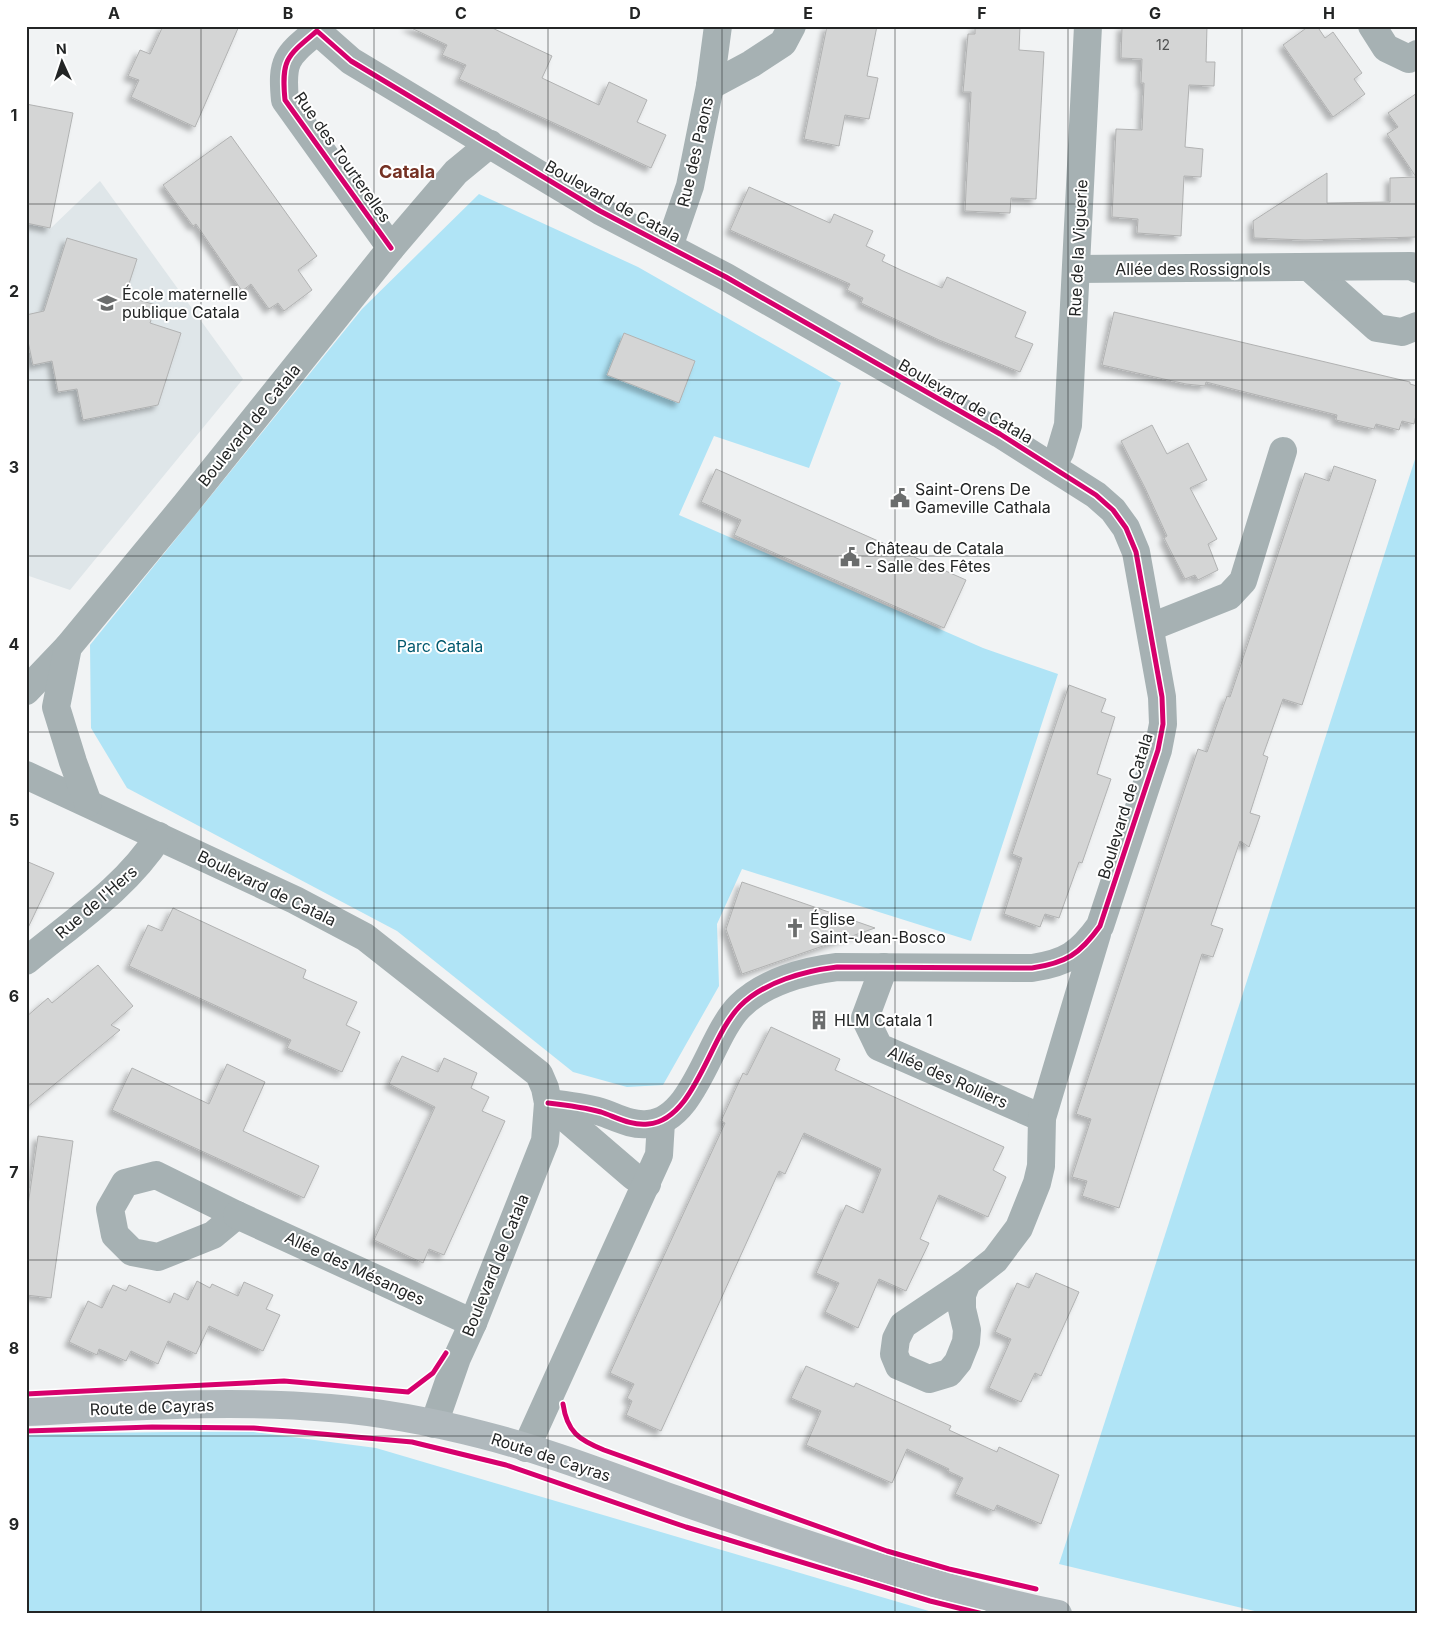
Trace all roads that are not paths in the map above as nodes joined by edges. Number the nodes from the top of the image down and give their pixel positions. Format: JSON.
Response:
{"nodes":[{"id":1,"x":718,"y":26,"type":"edge"},
{"id":2,"x":792,"y":26,"type":"edge"},
{"id":3,"x":1088,"y":26,"type":"edge"},
{"id":4,"x":1372,"y":26,"type":"edge"},
{"id":5,"x":316,"y":28,"type":"edge"},
{"id":6,"x":1417,"y":54,"type":"edge"},
{"id":7,"x":710,"y":86,"type":"junction"},
{"id":8,"x":490,"y":144,"type":"junction"},
{"id":9,"x":669,"y":247,"type":"junction"},
{"id":10,"x":391,"y":248,"type":"junction"},
{"id":11,"x":1310,"y":268,"type":"junction"},
{"id":12,"x":1417,"y":269,"type":"edge"},
{"id":13,"x":1077,"y":270,"type":"junction"},
{"id":14,"x":1417,"y":326,"type":"edge"},
{"id":15,"x":1283,"y":450,"type":"dead end"},
{"id":16,"x":1052,"y":467,"type":"junction"},
{"id":17,"x":1151,"y":627,"type":"junction"},
{"id":18,"x":68,"y":647,"type":"junction"},
{"id":19,"x":26,"y":691,"type":"edge"},
{"id":20,"x":26,"y":775,"type":"edge"},
{"id":21,"x":88,"y":803,"type":"junction"},
{"id":22,"x":159,"y":836,"type":"junction"},
{"id":23,"x":1100,"y":926,"type":"junction"},
{"id":24,"x":26,"y":961,"type":"edge"},
{"id":25,"x":884,"y":967,"type":"junction"},
{"id":26,"x":548,"y":1103,"type":"junction"},
{"id":27,"x":1042,"y":1118,"type":"junction"},
{"id":28,"x":661,"y":1122,"type":"junction"},
{"id":29,"x":647,"y":1184,"type":"junction"},
{"id":30,"x":236,"y":1214,"type":"dead end"},
{"id":31,"x":967,"y":1282,"type":"dead end"},
{"id":32,"x":473,"y":1323,"type":"junction"},
{"id":33,"x":26,"y":1412,"type":"edge"},
{"id":34,"x":434,"y":1424,"type":"junction"},
{"id":35,"x":526,"y":1448,"type":"junction"},
{"id":36,"x":1058,"y":1614,"type":"edge"}],
"edges":[{"from":1,"to":7,"type":"street","name":"Rue des Paons"},
{"from":2,"to":7,"type":"street","name":"Rue des Paons"},
{"from":3,"to":13,"type":"street","name":"Rue de la Viguerie"},
{"from":4,"to":6,"type":"street"},
{"from":5,"to":8,"type":"street","name":"Rue des Tourterelles"},
{"from":5,"to":10,"type":"street","name":"Rue des Tourterelles"},
{"from":7,"to":9,"type":"street","name":"Rue des Paons"},
{"from":8,"to":9,"type":"street","name":"Boulevard de Catala"},
{"from":8,"to":10,"type":"street","name":"Boulevard de Catala"},
{"from":9,"to":16,"type":"street","name":"Boulevard de Catala"},
{"from":10,"to":18,"type":"street","name":"Boulevard de Catala"},
{"from":11,"to":12,"type":"street","name":"Allée des Rossignols"},
{"from":11,"to":13,"type":"street","name":"Allée des Rossignols"},
{"from":11,"to":14,"type":"street"},
{"from":13,"to":16,"type":"street","name":"Rue de la Viguerie"},
{"from":15,"to":17,"type":"street"},
{"from":16,"to":17,"type":"street","name":"Boulevard de Catala"},
{"from":17,"to":23,"type":"street","name":"Boulevard de Catala"},
{"from":18,"to":19,"type":"street","name":"Boulevard de Catala"},
{"from":18,"to":21,"type":"street","name":"Boulevard de Catala"},
{"from":20,"to":21,"type":"street"},
{"from":21,"to":22,"type":"street","name":"Boulevard de Catala"},
{"from":22,"to":24,"type":"street","name":"Rue de l'Hers"},
{"from":22,"to":26,"type":"street","name":"Boulevard de Catala"},
{"from":23,"to":25,"type":"street","name":"Boulevard de Catala"},
{"from":23,"to":27,"type":"street"},
{"from":25,"to":27,"type":"street","name":"Allée des Rolliers"},
{"from":25,"to":28,"type":"street","name":"Boulevard de Catala"},
{"from":26,"to":28,"type":"street"},
{"from":26,"to":29,"type":"street"},
{"from":26,"to":32,"type":"street","name":"Boulevard de Catala"},
{"from":27,"to":31,"type":"street"},
{"from":28,"to":29,"type":"street"},
{"from":29,"to":35,"type":"street"},
{"from":30,"to":32,"type":"street","name":"Allée des Mésanges"},
{"from":32,"to":34,"type":"street","name":"Boulevard de Catala"},
{"from":33,"to":34,"type":"street","name":"Route de Cayras"},
{"from":34,"to":35,"type":"street","name":"Route de Cayras"},
{"from":35,"to":36,"type":"street","name":"Route de Cayras"}]}
